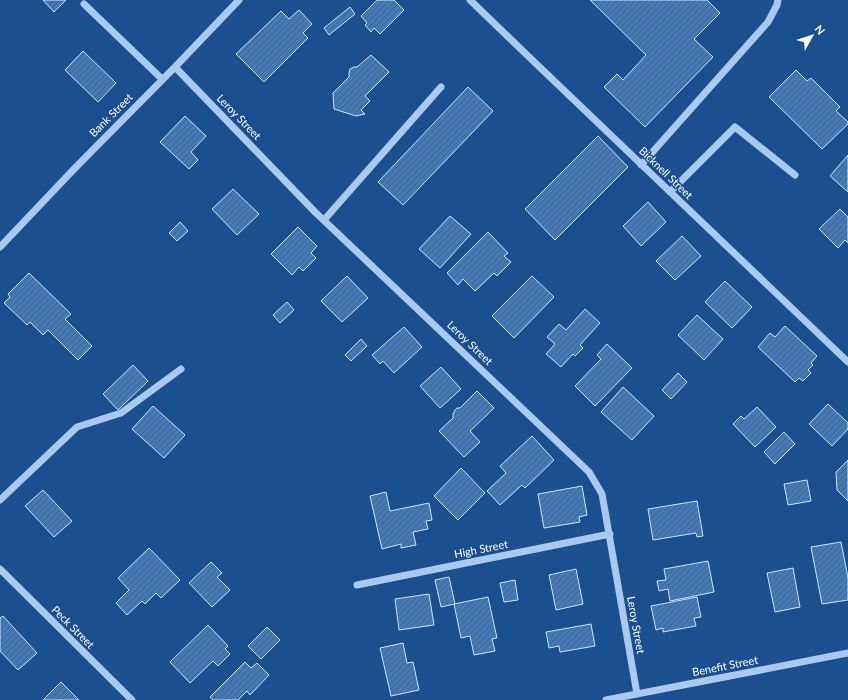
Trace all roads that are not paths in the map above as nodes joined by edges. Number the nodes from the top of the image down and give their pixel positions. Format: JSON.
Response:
{"nodes":[{"id":1,"x":238,"y":0,"type":"edge"},
{"id":2,"x":778,"y":0,"type":"edge"},
{"id":3,"x":472,"y":1,"type":"edge"},
{"id":4,"x":84,"y":4,"type":"dead end"},
{"id":5,"x":175,"y":66,"type":"junction"},
{"id":6,"x":162,"y":80,"type":"junction"},
{"id":7,"x":441,"y":87,"type":"dead end"},
{"id":8,"x":641,"y":165,"type":"junction"},
{"id":9,"x":795,"y":175,"type":"dead end"},
{"id":10,"x":670,"y":192,"type":"junction"},
{"id":11,"x":324,"y":220,"type":"junction"},
{"id":12,"x":0,"y":247,"type":"edge"},
{"id":13,"x":848,"y":362,"type":"edge"},
{"id":14,"x":181,"y":369,"type":"dead end"},
{"id":15,"x":0,"y":500,"type":"edge"},
{"id":16,"x":610,"y":534,"type":"junction"},
{"id":17,"x":0,"y":569,"type":"edge"},
{"id":18,"x":357,"y":586,"type":"dead end"},
{"id":19,"x":848,"y":653,"type":"edge"},
{"id":20,"x":637,"y":694,"type":"junction"},
{"id":21,"x":132,"y":700,"type":"edge"},
{"id":22,"x":606,"y":700,"type":"edge"}],
"edges":[{"from":1,"to":5,"type":"street","name":"Bank Street"},
{"from":2,"to":8,"type":"street"},
{"from":3,"to":8,"type":"street","name":"Bicknell Street"},
{"from":4,"to":6,"type":"street"},
{"from":5,"to":6,"type":"street","name":"Bank Street"},
{"from":5,"to":11,"type":"street","name":"Leroy Street"},
{"from":6,"to":12,"type":"street","name":"Bank Street"},
{"from":7,"to":11,"type":"street"},
{"from":8,"to":10,"type":"street","name":"Bicknell Street"},
{"from":9,"to":10,"type":"street"},
{"from":10,"to":13,"type":"street","name":"Bicknell Street"},
{"from":11,"to":16,"type":"street","name":"Leroy Street"},
{"from":14,"to":15,"type":"street"},
{"from":16,"to":18,"type":"street","name":"High Street"},
{"from":16,"to":20,"type":"street","name":"Leroy Street"},
{"from":17,"to":21,"type":"street","name":"Peck Street"},
{"from":19,"to":20,"type":"street","name":"Benefit Street"},
{"from":20,"to":22,"type":"street","name":"Benefit Street"}]}
